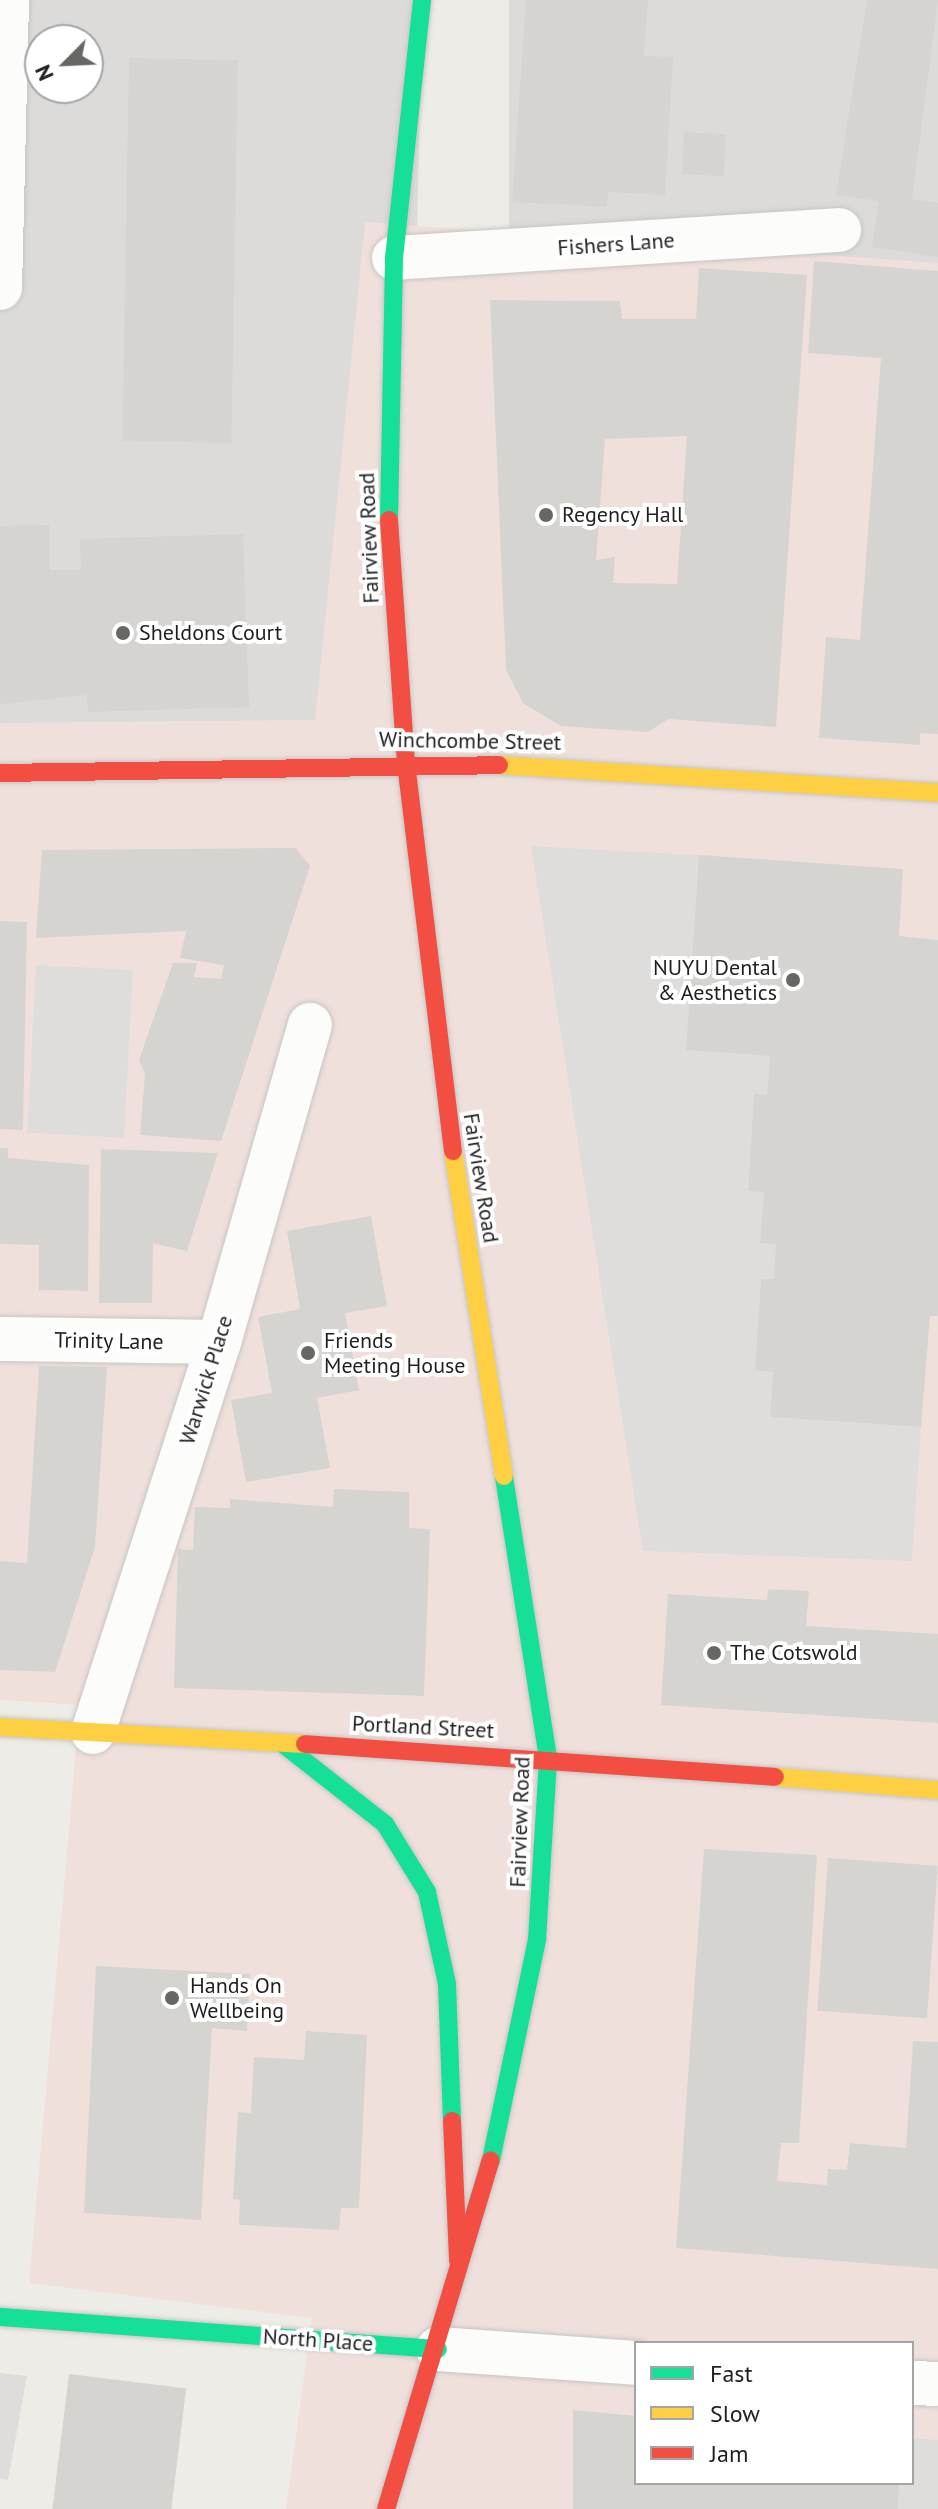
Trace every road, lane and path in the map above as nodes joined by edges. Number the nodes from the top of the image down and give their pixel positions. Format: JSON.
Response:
{"nodes":[{"id":1,"x":7,"y":0,"type":"edge"},
{"id":2,"x":422,"y":0,"type":"edge"},
{"id":3,"x":839,"y":230,"type":"dead end"},
{"id":4,"x":394,"y":258,"type":"junction"},
{"id":5,"x":0,"y":288,"type":"edge"},
{"id":6,"x":406,"y":763,"type":"junction"},
{"id":7,"x":0,"y":773,"type":"edge"},
{"id":8,"x":938,"y":793,"type":"edge"},
{"id":9,"x":310,"y":1025,"type":"dead end"},
{"id":10,"x":0,"y":1339,"type":"edge"},
{"id":11,"x":219,"y":1342,"type":"junction"},
{"id":12,"x":0,"y":1727,"type":"edge"},
{"id":13,"x":93,"y":1732,"type":"junction"},
{"id":14,"x":283,"y":1744,"type":"junction"},
{"id":15,"x":548,"y":1758,"type":"junction"},
{"id":16,"x":938,"y":1790,"type":"edge"},
{"id":17,"x":458,"y":2276,"type":"junction"},
{"id":18,"x":0,"y":2317,"type":"edge"},
{"id":19,"x":438,"y":2349,"type":"junction"},
{"id":20,"x":634,"y":2363,"type":"edge"},
{"id":21,"x":914,"y":2383,"type":"edge"},
{"id":22,"x":938,"y":2384,"type":"edge"},
{"id":23,"x":386,"y":2509,"type":"edge"}],
"edges":[{"from":1,"to":5,"type":"street"},
{"from":2,"to":4,"type":"main road","name":"Fairview Road"},
{"from":3,"to":4,"type":"street","name":"Fishers Lane"},
{"from":4,"to":6,"type":"main road","name":"Fairview Road"},
{"from":6,"to":7,"type":"main road","name":"Winchcombe Street"},
{"from":6,"to":8,"type":"main road","name":"Winchcombe Street"},
{"from":6,"to":15,"type":"main road","name":"Fairview Road"},
{"from":9,"to":11,"type":"street","name":"Warwick Place"},
{"from":10,"to":11,"type":"street","name":"Trinity Lane"},
{"from":11,"to":13,"type":"street","name":"Warwick Place"},
{"from":12,"to":13,"type":"main road","name":"Portland Street"},
{"from":13,"to":14,"type":"main road","name":"Portland Street"},
{"from":14,"to":15,"type":"main road","name":"Portland Street"},
{"from":14,"to":17,"type":"main road"},
{"from":15,"to":16,"type":"main road","name":"Portland Street"},
{"from":15,"to":17,"type":"main road","name":"Fairview Road"},
{"from":17,"to":19,"type":"main road","name":"Fairview Road"},
{"from":18,"to":19,"type":"main road","name":"North Place"},
{"from":19,"to":20,"type":"street","name":"North Place"},
{"from":19,"to":23,"type":"main road","name":"Fairview Road"},
{"from":21,"to":22,"type":"street"}]}
